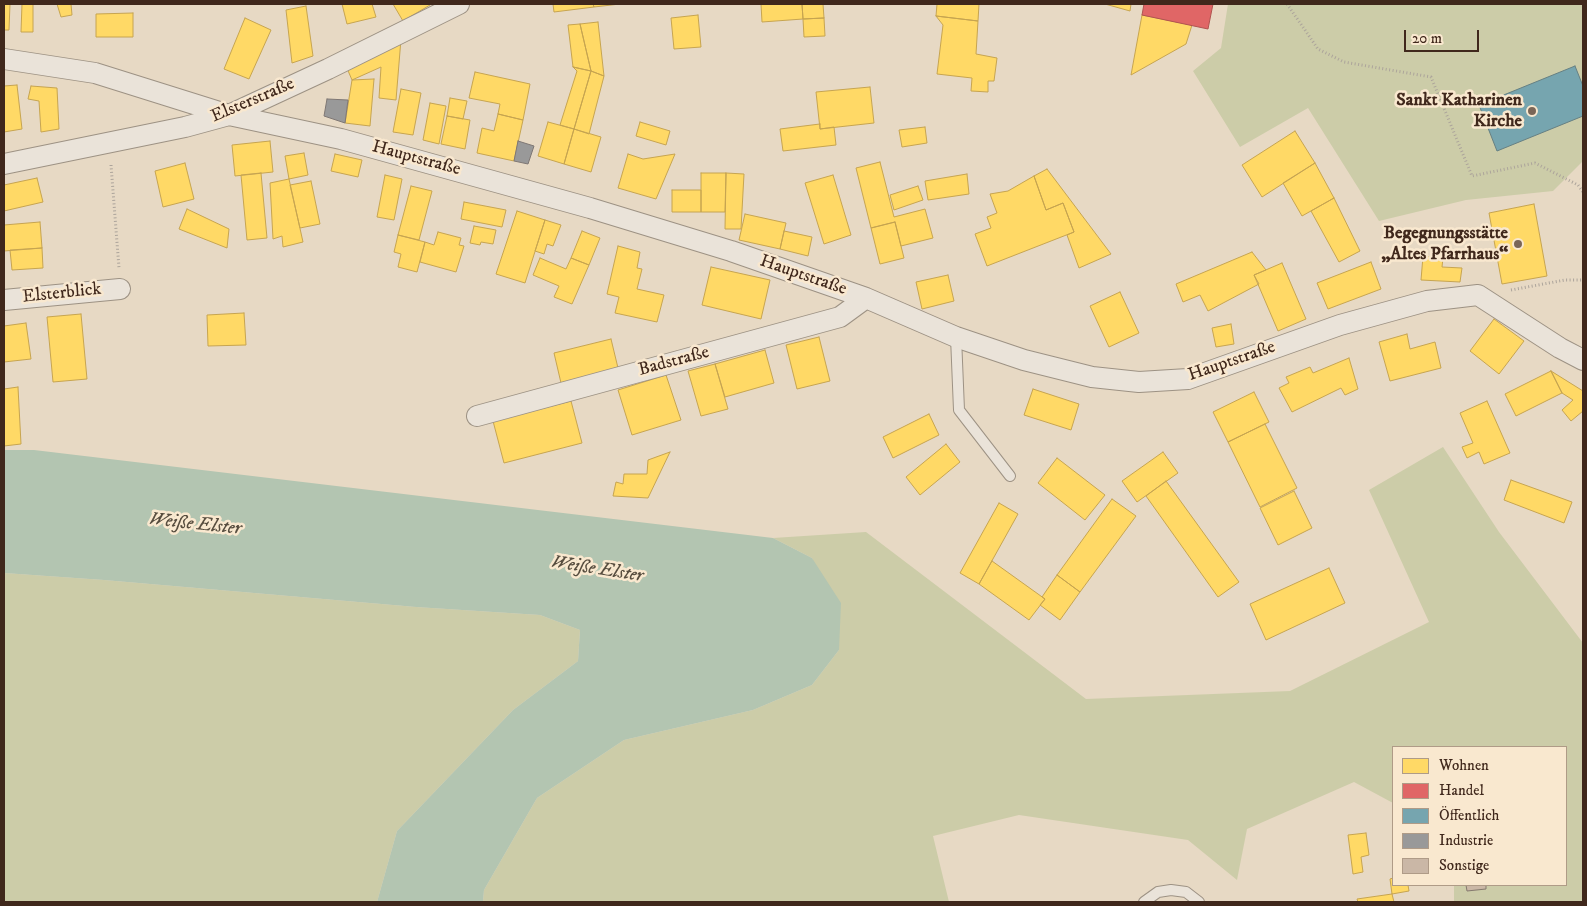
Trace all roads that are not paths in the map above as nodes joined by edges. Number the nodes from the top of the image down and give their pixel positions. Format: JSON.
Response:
{"nodes":[{"id":1,"x":459,"y":4,"type":"edge"},
{"id":2,"x":4,"y":59,"type":"edge"},
{"id":3,"x":229,"y":115,"type":"junction"},
{"id":4,"x":4,"y":164,"type":"edge"},
{"id":5,"x":120,"y":289,"type":"road end"},
{"id":6,"x":866,"y":298,"type":"junction"},
{"id":7,"x":4,"y":300,"type":"edge"},
{"id":8,"x":956,"y":337,"type":"junction"},
{"id":9,"x":1583,"y":360,"type":"edge"},
{"id":10,"x":477,"y":416,"type":"dead end"},
{"id":11,"x":1010,"y":476,"type":"dead end"},
{"id":12,"x":1144,"y":902,"type":"edge"},
{"id":13,"x":1199,"y":902,"type":"edge"}],
"edges":[{"from":1,"to":3,"type":"street","name":"Elsterstraße"},
{"from":2,"to":3,"type":"street","name":"Hauptstraße"},
{"from":3,"to":4,"type":"street","name":"Elsterstraße"},
{"from":3,"to":6,"type":"street","name":"Hauptstraße"},
{"from":5,"to":7,"type":"street","name":"Elsterblick"},
{"from":6,"to":8,"type":"street","name":"Hauptstraße"},
{"from":6,"to":10,"type":"street","name":"Badstraße"},
{"from":8,"to":9,"type":"street","name":"Hauptstraße"},
{"from":8,"to":11,"type":"lane"},
{"from":12,"to":13,"type":"lane"}]}
